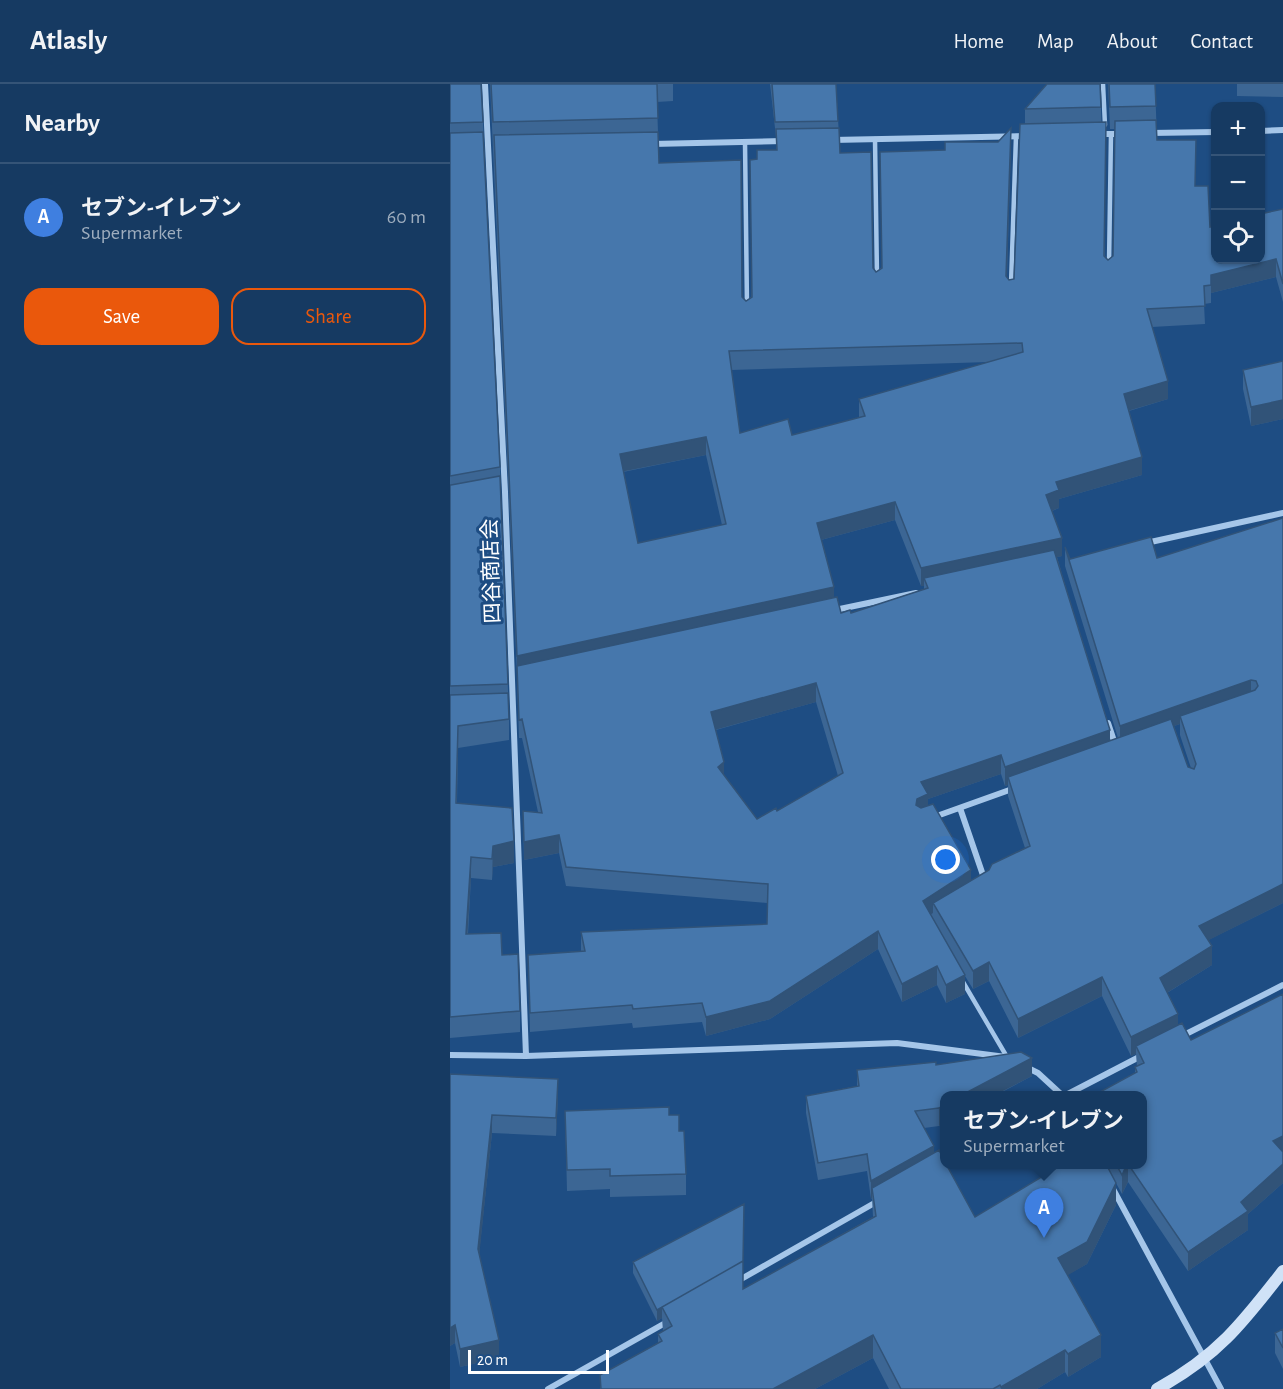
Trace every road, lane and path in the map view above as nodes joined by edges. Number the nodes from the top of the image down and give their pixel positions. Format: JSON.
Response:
{"nodes":[{"id":1,"x":484,"y":84,"type":"edge"},
{"id":2,"x":1103,"y":84,"type":"edge"},
{"id":3,"x":1283,"y":130,"type":"edge"},
{"id":4,"x":1265,"y":131,"type":"edge"},
{"id":5,"x":1211,"y":132,"type":"edge"},
{"id":6,"x":1146,"y":133,"type":"edge"},
{"id":7,"x":1094,"y":134,"type":"edge"},
{"id":8,"x":1108,"y":134,"type":"junction"},
{"id":9,"x":1134,"y":134,"type":"edge"},
{"id":10,"x":1038,"y":135,"type":"edge"},
{"id":11,"x":1016,"y":136,"type":"junction"},
{"id":12,"x":876,"y":139,"type":"junction"},
{"id":13,"x":828,"y":140,"type":"edge"},
{"id":14,"x":792,"y":141,"type":"edge"},
{"id":15,"x":745,"y":142,"type":"junction"},
{"id":16,"x":640,"y":144,"type":"edge"},
{"id":17,"x":479,"y":147,"type":"edge"},
{"id":18,"x":488,"y":147,"type":"junction"},
{"id":19,"x":500,"y":147,"type":"edge"},
{"id":20,"x":1109,"y":274,"type":"edge"},
{"id":21,"x":877,"y":286,"type":"edge"},
{"id":22,"x":1011,"y":294,"type":"edge"},
{"id":23,"x":747,"y":315,"type":"edge"},
{"id":24,"x":505,"y":492,"type":"junction"},
{"id":25,"x":494,"y":494,"type":"edge"},
{"id":26,"x":1283,"y":513,"type":"edge"},
{"id":27,"x":1137,"y":545,"type":"edge"},
{"id":28,"x":918,"y":592,"type":"edge"},
{"id":29,"x":825,"y":613,"type":"edge"},
{"id":30,"x":523,"y":679,"type":"edge"},
{"id":31,"x":511,"y":681,"type":"junction"},
{"id":32,"x":1107,"y":718,"type":"edge"},
{"id":33,"x":1127,"y":749,"type":"edge"},
{"id":34,"x":1117,"y":752,"type":"junction"},
{"id":35,"x":1106,"y":756,"type":"edge"},
{"id":36,"x":1027,"y":784,"type":"edge"},
{"id":37,"x":960,"y":808,"type":"junction"},
{"id":38,"x":931,"y":818,"type":"edge"},
{"id":39,"x":987,"y":885,"type":"edge"},
{"id":40,"x":961,"y":979,"type":"edge"},
{"id":41,"x":1283,"y":985,"type":"edge"},
{"id":42,"x":1179,"y":1037,"type":"edge"},
{"id":43,"x":1147,"y":1053,"type":"edge"},
{"id":44,"x":450,"y":1055,"type":"edge"},
{"id":45,"x":526,"y":1056,"type":"junction"},
{"id":46,"x":1006,"y":1057,"type":"junction"},
{"id":47,"x":1058,"y":1091,"type":"edge"},
{"id":48,"x":1071,"y":1091,"type":"edge"},
{"id":49,"x":1110,"y":1185,"type":"edge"},
{"id":50,"x":883,"y":1198,"type":"edge"},
{"id":51,"x":1283,"y":1271,"type":"edge"},
{"id":52,"x":729,"y":1287,"type":"edge"},
{"id":53,"x":677,"y":1316,"type":"edge"},
{"id":54,"x":1203,"y":1360,"type":"junction"},
{"id":55,"x":552,"y":1388,"type":"edge"},
{"id":56,"x":1156,"y":1389,"type":"edge"},
{"id":57,"x":1221,"y":1389,"type":"edge"}],
"edges":[{"from":1,"to":18,"type":"street","name":"四谷商店会"},
{"from":2,"to":8,"type":"lane"},
{"from":3,"to":4,"type":"street"},
{"from":5,"to":6,"type":"street"},
{"from":7,"to":8,"type":"street"},
{"from":8,"to":9,"type":"street"},
{"from":8,"to":20,"type":"lane"},
{"from":10,"to":11,"type":"street"},
{"from":11,"to":12,"type":"street"},
{"from":11,"to":22,"type":"lane"},
{"from":12,"to":13,"type":"street"},
{"from":12,"to":21,"type":"lane"},
{"from":14,"to":15,"type":"street"},
{"from":15,"to":16,"type":"street"},
{"from":15,"to":23,"type":"lane"},
{"from":17,"to":18,"type":"street"},
{"from":18,"to":19,"type":"street"},
{"from":18,"to":24,"type":"street","name":"四谷商店会"},
{"from":24,"to":25,"type":"lane"},
{"from":24,"to":31,"type":"street","name":"四谷商店会"},
{"from":26,"to":27,"type":"street"},
{"from":28,"to":29,"type":"street"},
{"from":30,"to":31,"type":"street"},
{"from":31,"to":45,"type":"street","name":"四谷商店会"},
{"from":32,"to":34,"type":"street"},
{"from":33,"to":34,"type":"street"},
{"from":34,"to":35,"type":"street"},
{"from":36,"to":37,"type":"street"},
{"from":37,"to":38,"type":"street"},
{"from":37,"to":39,"type":"street"},
{"from":40,"to":46,"type":"lane"},
{"from":41,"to":42,"type":"street"},
{"from":43,"to":48,"type":"street"},
{"from":44,"to":45,"type":"street"},
{"from":45,"to":46,"type":"street"},
{"from":46,"to":47,"type":"street"},
{"from":49,"to":54,"type":"street"},
{"from":50,"to":52,"type":"street"},
{"from":51,"to":54,"type":"street"},
{"from":53,"to":55,"type":"street"},
{"from":54,"to":56,"type":"street"},
{"from":54,"to":57,"type":"street"}]}
